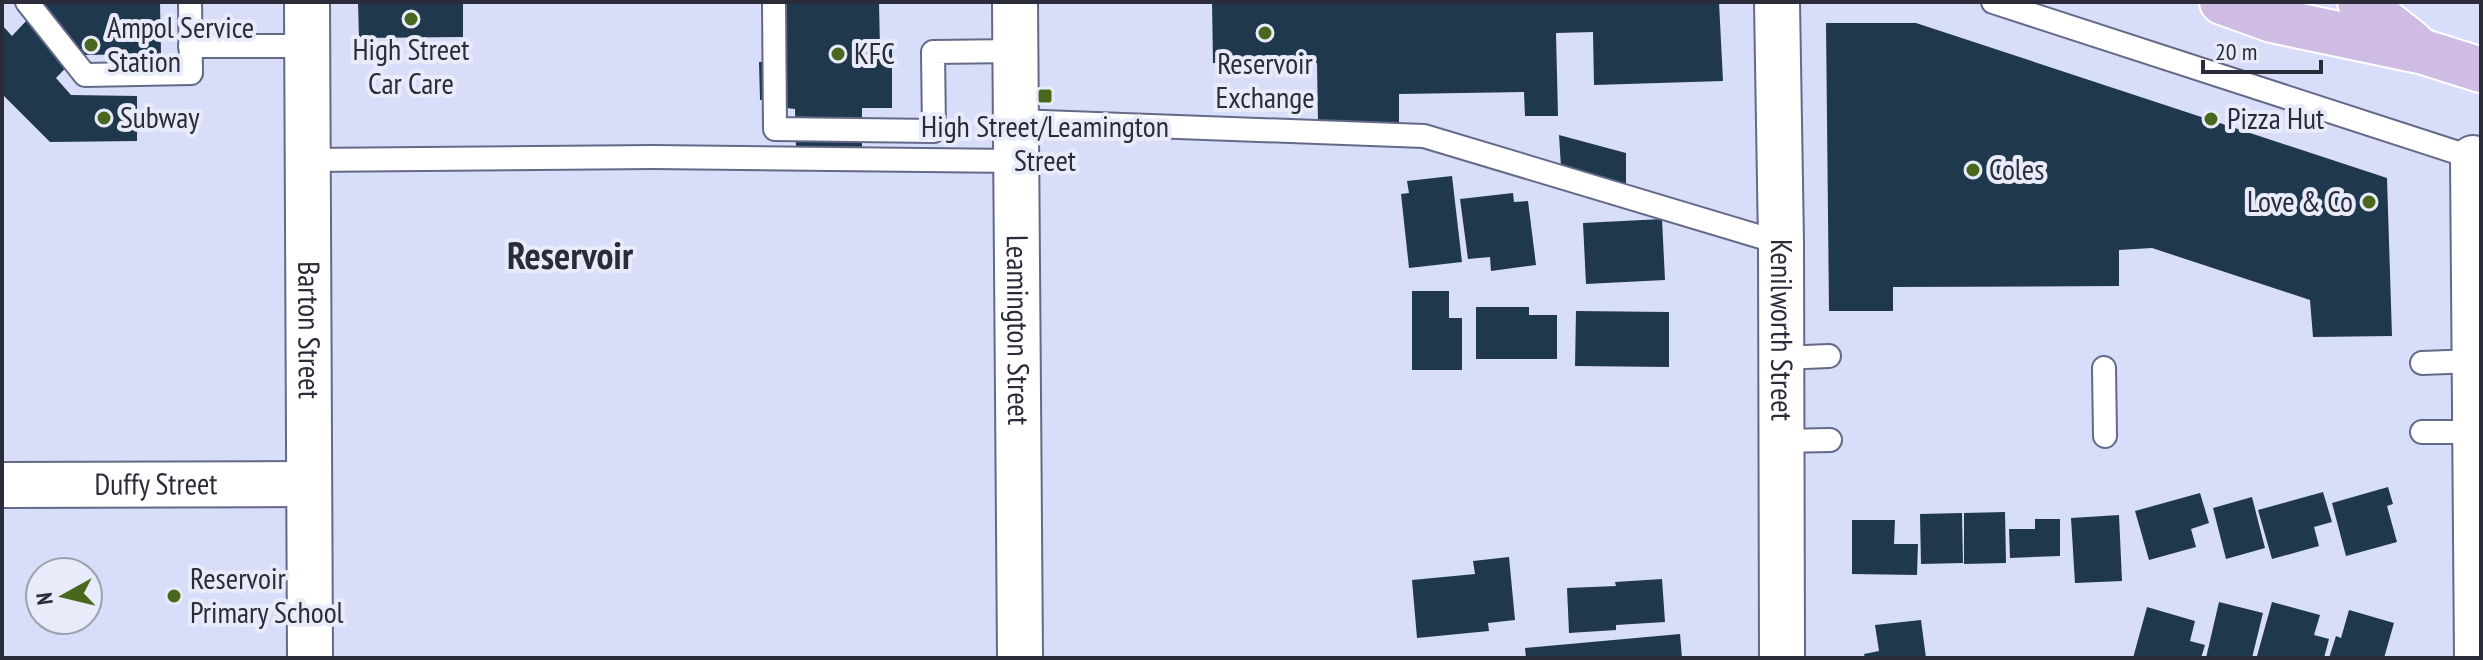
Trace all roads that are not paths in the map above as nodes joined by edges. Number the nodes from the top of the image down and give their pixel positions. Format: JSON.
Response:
{"nodes":[{"id":1,"x":27,"y":2,"type":"edge"},
{"id":2,"x":190,"y":2,"type":"edge"},
{"id":3,"x":307,"y":2,"type":"edge"},
{"id":4,"x":774,"y":2,"type":"edge"},
{"id":5,"x":1015,"y":2,"type":"edge"},
{"id":6,"x":1777,"y":2,"type":"edge"},
{"id":7,"x":1993,"y":2,"type":"edge"},
{"id":8,"x":2222,"y":2,"type":"edge"},
{"id":9,"x":2360,"y":2,"type":"edge"},
{"id":10,"x":190,"y":46,"type":"junction"},
{"id":11,"x":307,"y":46,"type":"junction"},
{"id":12,"x":1016,"y":51,"type":"junction"},
{"id":13,"x":2424,"y":52,"type":"junction"},
{"id":14,"x":2481,"y":70,"type":"edge"},
{"id":15,"x":1016,"y":141,"type":"junction"},
{"id":16,"x":2477,"y":159,"type":"edge"},
{"id":17,"x":307,"y":160,"type":"junction"},
{"id":18,"x":1781,"y":243,"type":"junction"},
{"id":19,"x":1829,"y":356,"type":"dead end"},
{"id":20,"x":1780,"y":358,"type":"junction"},
{"id":21,"x":2422,"y":363,"type":"dead end"},
{"id":22,"x":2104,"y":368,"type":"dead end"},
{"id":23,"x":2476,"y":394,"type":"edge"},
{"id":24,"x":2422,"y":432,"type":"dead end"},
{"id":25,"x":2105,"y":436,"type":"dead end"},
{"id":26,"x":1830,"y":440,"type":"dead end"},
{"id":27,"x":1781,"y":441,"type":"junction"},
{"id":28,"x":308,"y":484,"type":"junction"},
{"id":29,"x":2,"y":485,"type":"edge"},
{"id":30,"x":310,"y":658,"type":"edge"},
{"id":31,"x":1020,"y":658,"type":"edge"},
{"id":32,"x":1782,"y":658,"type":"edge"},
{"id":33,"x":2477,"y":658,"type":"edge"}],
"edges":[{"from":1,"to":10,"type":"lane"},
{"from":2,"to":10,"type":"lane"},
{"from":3,"to":11,"type":"street","name":"Barton Street"},
{"from":4,"to":12,"type":"lane"},
{"from":5,"to":12,"type":"street","name":"Leamington Street"},
{"from":6,"to":18,"type":"street","name":"Kenilworth Street"},
{"from":7,"to":16,"type":"lane"},
{"from":8,"to":13,"type":"main road"},
{"from":9,"to":13,"type":"main road"},
{"from":10,"to":11,"type":"lane"},
{"from":11,"to":17,"type":"street","name":"Barton Street"},
{"from":12,"to":15,"type":"street","name":"Leamington Street"},
{"from":13,"to":14,"type":"main road"},
{"from":15,"to":17,"type":"lane"},
{"from":15,"to":18,"type":"lane"},
{"from":15,"to":31,"type":"street","name":"Leamington Street"},
{"from":16,"to":23,"type":"street"},
{"from":17,"to":28,"type":"street","name":"Barton Street"},
{"from":18,"to":20,"type":"street","name":"Kenilworth Street"},
{"from":19,"to":20,"type":"lane"},
{"from":20,"to":27,"type":"street","name":"Kenilworth Street"},
{"from":21,"to":23,"type":"lane"},
{"from":22,"to":25,"type":"lane"},
{"from":23,"to":24,"type":"lane"},
{"from":23,"to":33,"type":"street"},
{"from":26,"to":27,"type":"lane"},
{"from":27,"to":32,"type":"street","name":"Kenilworth Street"},
{"from":28,"to":29,"type":"street","name":"Duffy Street"},
{"from":28,"to":30,"type":"street","name":"Barton Street"}]}
